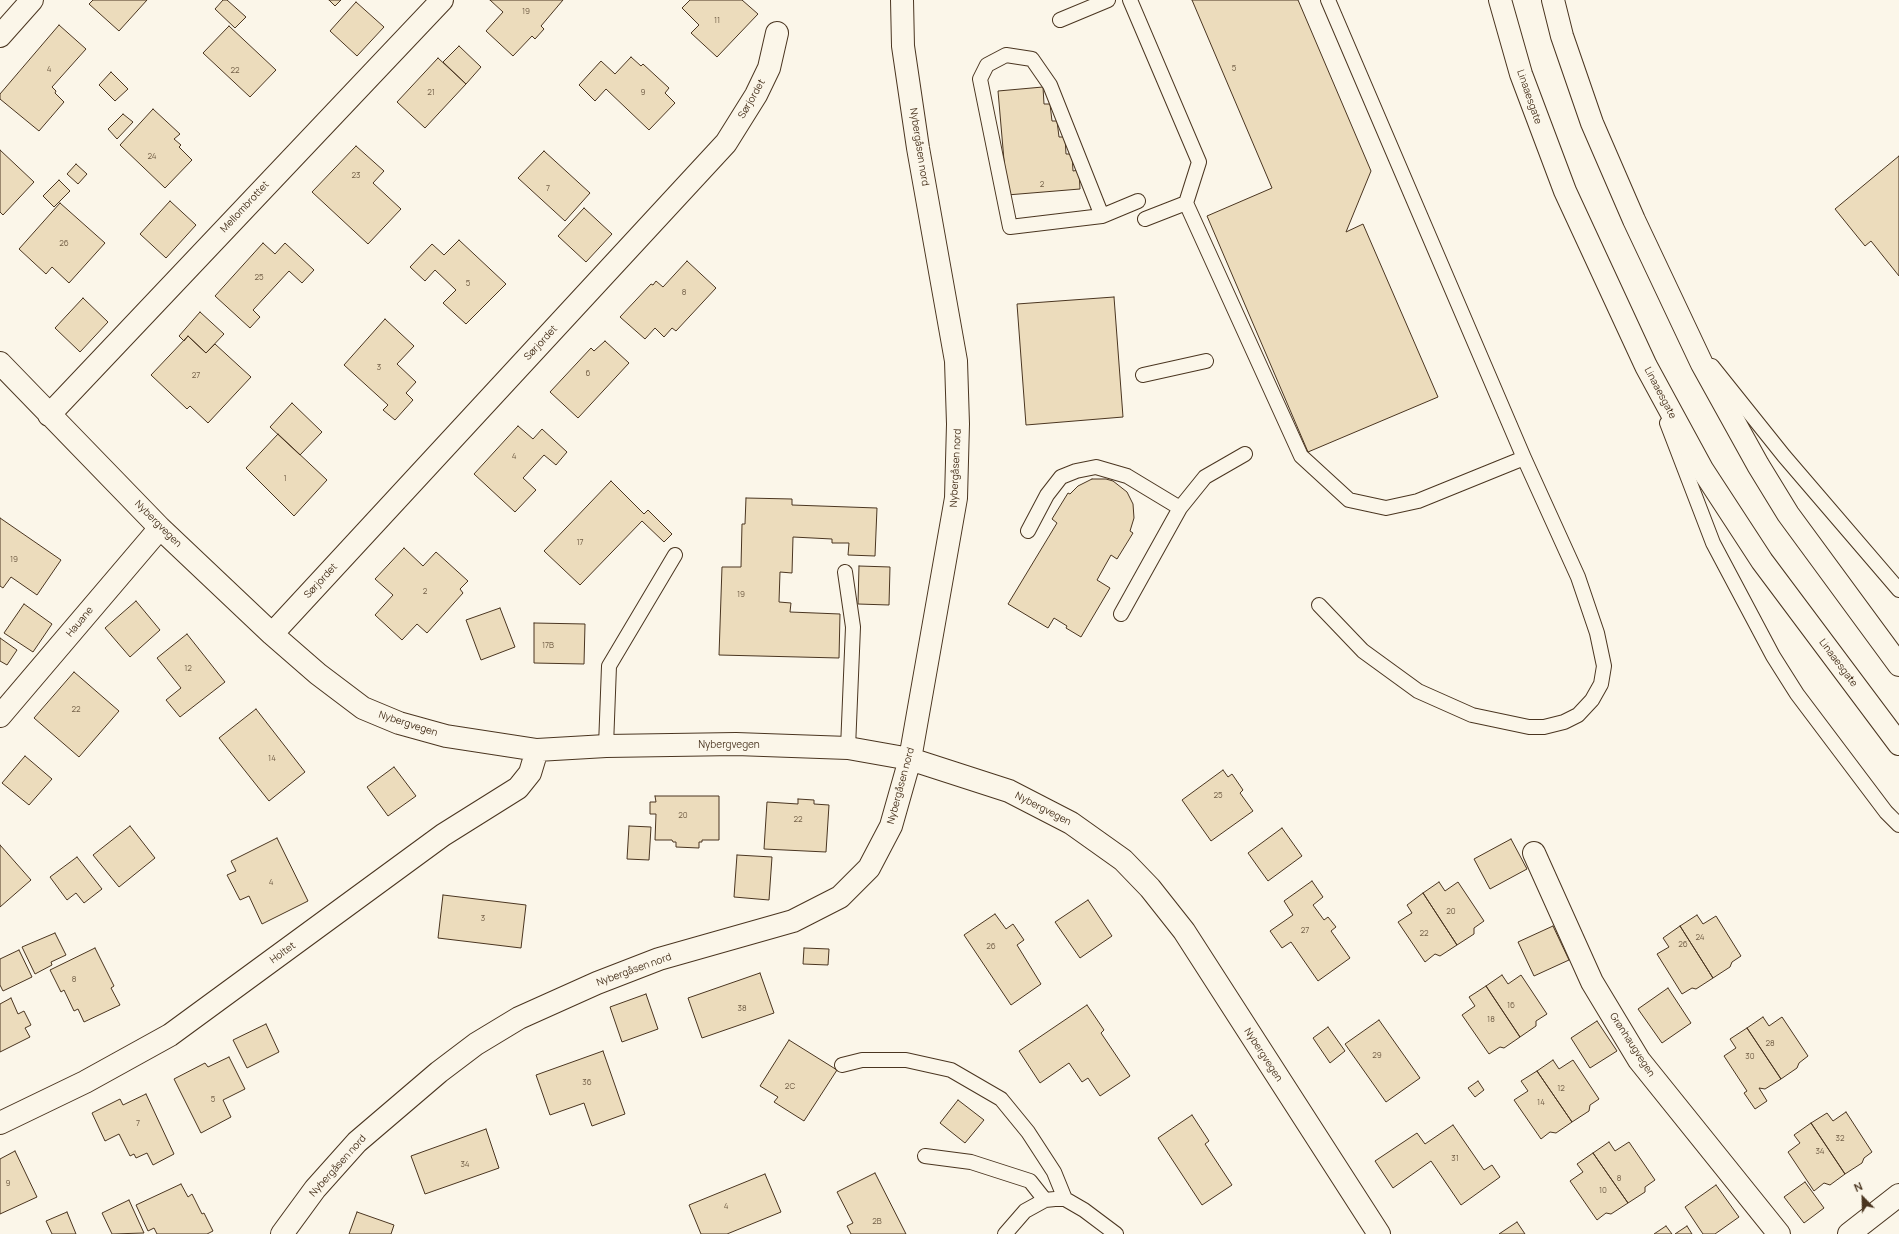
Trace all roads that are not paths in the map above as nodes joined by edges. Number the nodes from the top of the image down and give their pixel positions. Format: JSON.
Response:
{"nodes":[{"id":1,"x":32,"y":0,"type":"edge"},
{"id":2,"x":442,"y":0,"type":"edge"},
{"id":3,"x":902,"y":0,"type":"edge"},
{"id":4,"x":1108,"y":0,"type":"edge"},
{"id":5,"x":1130,"y":0,"type":"edge"},
{"id":6,"x":1328,"y":0,"type":"edge"},
{"id":7,"x":1500,"y":0,"type":"edge"},
{"id":8,"x":1553,"y":0,"type":"edge"},
{"id":9,"x":1060,"y":20,"type":"dead end"},
{"id":10,"x":777,"y":33,"type":"dead end"},
{"id":11,"x":0,"y":36,"type":"edge"},
{"id":12,"x":1138,"y":201,"type":"dead end"},
{"id":13,"x":1186,"y":203,"type":"junction"},
{"id":14,"x":1102,"y":216,"type":"junction"},
{"id":15,"x":1145,"y":218,"type":"dead end"},
{"id":16,"x":1688,"y":335,"type":"junction"},
{"id":17,"x":1206,"y":361,"type":"dead end"},
{"id":18,"x":0,"y":363,"type":"edge"},
{"id":19,"x":1646,"y":366,"type":"junction"},
{"id":20,"x":1143,"y":375,"type":"dead end"},
{"id":21,"x":49,"y":415,"type":"junction"},
{"id":22,"x":1245,"y":454,"type":"dead end"},
{"id":23,"x":1524,"y":458,"type":"junction"},
{"id":24,"x":1180,"y":508,"type":"junction"},
{"id":25,"x":160,"y":528,"type":"junction"},
{"id":26,"x":1028,"y":531,"type":"dead end"},
{"id":27,"x":675,"y":555,"type":"dead end"},
{"id":28,"x":844,"y":572,"type":"dead end"},
{"id":29,"x":1899,"y":590,"type":"edge"},
{"id":30,"x":1319,"y":605,"type":"dead end"},
{"id":31,"x":1121,"y":614,"type":"dead end"},
{"id":32,"x":272,"y":634,"type":"junction"},
{"id":33,"x":1899,"y":665,"type":"edge"},
{"id":34,"x":0,"y":716,"type":"edge"},
{"id":35,"x":1899,"y":744,"type":"edge"},
{"id":36,"x":606,"y":746,"type":"junction"},
{"id":37,"x":848,"y":748,"type":"junction"},
{"id":38,"x":537,"y":750,"type":"junction"},
{"id":39,"x":910,"y":759,"type":"junction"},
{"id":40,"x":1899,"y":825,"type":"edge"},
{"id":41,"x":1534,"y":853,"type":"dead end"},
{"id":42,"x":842,"y":1065,"type":"dead end"},
{"id":43,"x":0,"y":1123,"type":"edge"},
{"id":44,"x":925,"y":1156,"type":"dead end"},
{"id":45,"x":1899,"y":1195,"type":"edge"},
{"id":46,"x":1064,"y":1199,"type":"junction"},
{"id":47,"x":1045,"y":1200,"type":"junction"},
{"id":48,"x":282,"y":1234,"type":"edge"},
{"id":49,"x":1005,"y":1234,"type":"edge"},
{"id":50,"x":1116,"y":1234,"type":"edge"},
{"id":51,"x":1379,"y":1234,"type":"edge"},
{"id":52,"x":1779,"y":1234,"type":"edge"},
{"id":53,"x":1849,"y":1234,"type":"edge"}],
"edges":[{"from":1,"to":11,"type":"main road"},
{"from":2,"to":21,"type":"main road","name":"Mellombrottet"},
{"from":3,"to":39,"type":"main road","name":"Nybergåsen nord"},
{"from":4,"to":9,"type":"lane"},
{"from":5,"to":13,"type":"lane"},
{"from":6,"to":23,"type":"lane"},
{"from":7,"to":19,"type":"main road","name":"Linaaesgate"},
{"from":8,"to":16,"type":"main road"},
{"from":10,"to":32,"type":"main road","name":"Sørjordet"},
{"from":12,"to":14,"type":"lane"},
{"from":13,"to":15,"type":"lane"},
{"from":13,"to":23,"type":"lane"},
{"from":14,"to":14,"type":"lane"},
{"from":16,"to":29,"type":"lane"},
{"from":16,"to":33,"type":"main road"},
{"from":17,"to":20,"type":"lane"},
{"from":18,"to":21,"type":"main road","name":"Nybergvegen"},
{"from":19,"to":35,"type":"main road","name":"Linaaesgate"},
{"from":19,"to":40,"type":"lane"},
{"from":21,"to":25,"type":"main road","name":"Nybergvegen"},
{"from":22,"to":24,"type":"lane"},
{"from":23,"to":30,"type":"lane"},
{"from":24,"to":26,"type":"lane"},
{"from":24,"to":31,"type":"lane"},
{"from":25,"to":32,"type":"main road","name":"Nybergvegen"},
{"from":25,"to":34,"type":"main road","name":"Hauane"},
{"from":27,"to":36,"type":"lane"},
{"from":28,"to":37,"type":"lane"},
{"from":32,"to":38,"type":"main road","name":"Nybergvegen"},
{"from":36,"to":37,"type":"main road","name":"Nybergvegen"},
{"from":36,"to":38,"type":"main road","name":"Nybergvegen"},
{"from":37,"to":39,"type":"main road","name":"Nybergvegen"},
{"from":38,"to":43,"type":"main road","name":"Holtet"},
{"from":39,"to":48,"type":"main road","name":"Nybergåsen nord"},
{"from":39,"to":51,"type":"main road","name":"Nybergvegen"},
{"from":41,"to":52,"type":"main road","name":"Grønhaugvegen"},
{"from":42,"to":46,"type":"lane"},
{"from":44,"to":47,"type":"lane"},
{"from":45,"to":53,"type":"main road"},
{"from":46,"to":47,"type":"lane"},
{"from":46,"to":50,"type":"lane"},
{"from":47,"to":49,"type":"lane"}]}
